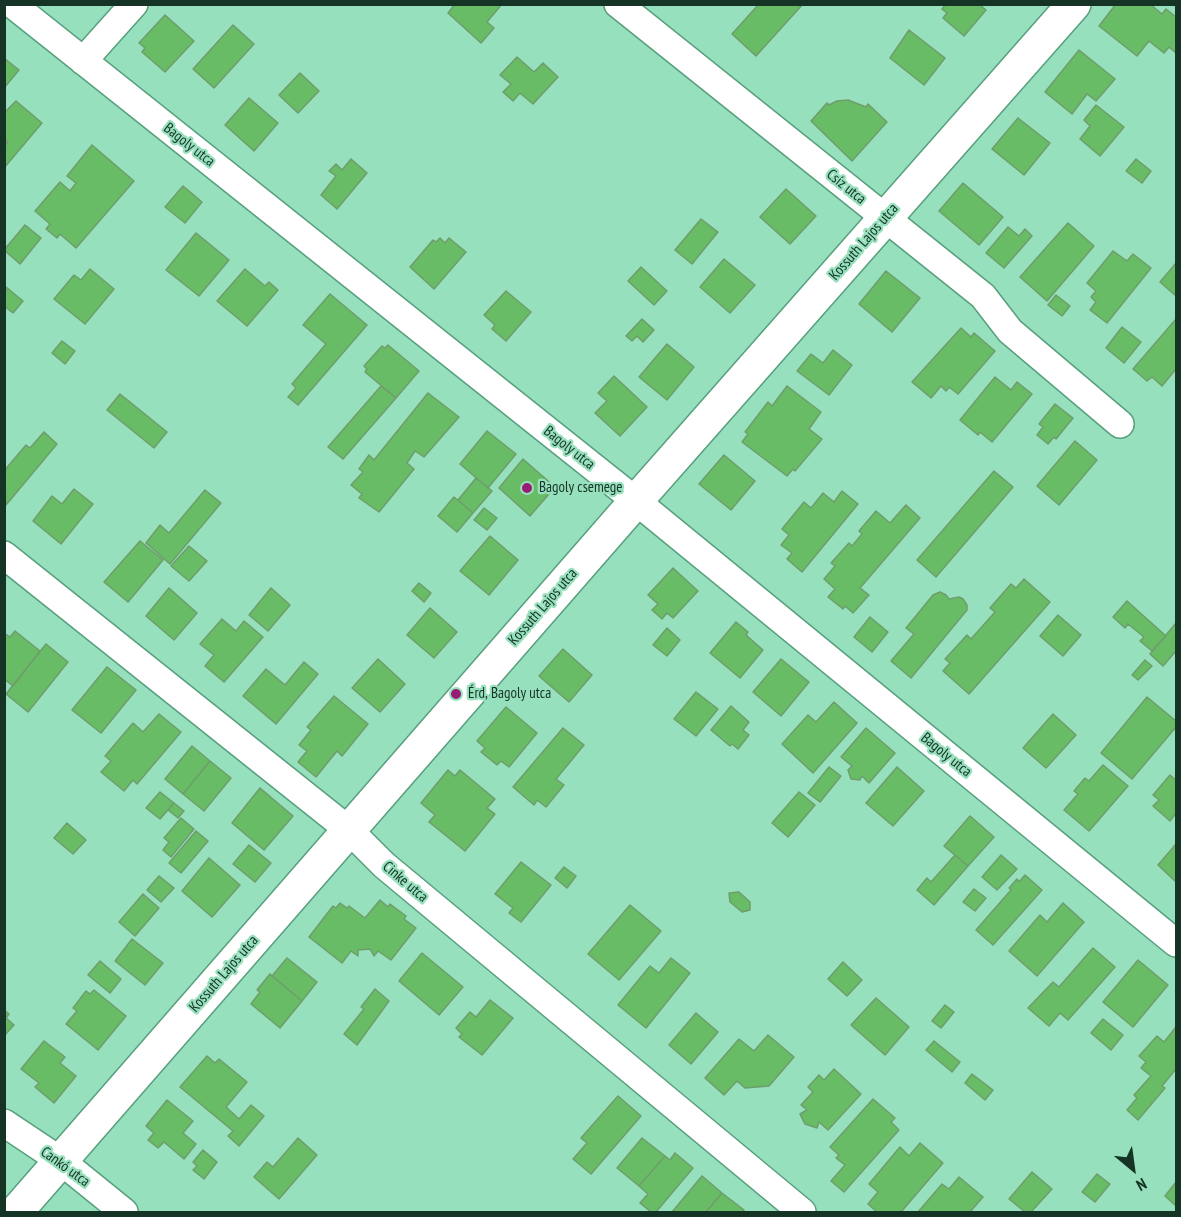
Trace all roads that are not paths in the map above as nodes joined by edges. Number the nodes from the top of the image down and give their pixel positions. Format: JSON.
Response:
{"nodes":[{"id":1,"x":12,"y":4,"type":"edge"},
{"id":2,"x":134,"y":4,"type":"edge"},
{"id":3,"x":618,"y":4,"type":"edge"},
{"id":4,"x":1074,"y":4,"type":"edge"},
{"id":5,"x":83,"y":61,"type":"junction"},
{"id":6,"x":885,"y":219,"type":"junction"},
{"id":7,"x":1120,"y":424,"type":"dead end"},
{"id":8,"x":636,"y":501,"type":"junction"},
{"id":9,"x":4,"y":555,"type":"edge"},
{"id":10,"x":350,"y":831,"type":"junction"},
{"id":11,"x":1176,"y":944,"type":"edge"},
{"id":12,"x":4,"y":1123,"type":"edge"},
{"id":13,"x":61,"y":1161,"type":"junction"},
{"id":14,"x":16,"y":1212,"type":"edge"},
{"id":15,"x":124,"y":1212,"type":"edge"},
{"id":16,"x":802,"y":1212,"type":"edge"}],
"edges":[{"from":1,"to":5,"type":"street","name":"Bagoly utca"},
{"from":2,"to":5,"type":"street"},
{"from":3,"to":6,"type":"street","name":"Csíz utca"},
{"from":4,"to":6,"type":"street","name":"Kossuth Lajos utca"},
{"from":5,"to":8,"type":"street","name":"Bagoly utca"},
{"from":6,"to":7,"type":"street","name":"Csíz utca"},
{"from":6,"to":8,"type":"street","name":"Kossuth Lajos utca"},
{"from":8,"to":10,"type":"street","name":"Kossuth Lajos utca"},
{"from":8,"to":11,"type":"street","name":"Bagoly utca"},
{"from":9,"to":10,"type":"street","name":"Cinke utca"},
{"from":10,"to":13,"type":"street","name":"Kossuth Lajos utca"},
{"from":10,"to":16,"type":"street","name":"Cinke utca"},
{"from":12,"to":13,"type":"street","name":"Cankó utca"},
{"from":13,"to":14,"type":"street","name":"Kossuth Lajos utca"},
{"from":13,"to":15,"type":"street","name":"Cankó utca"}]}
